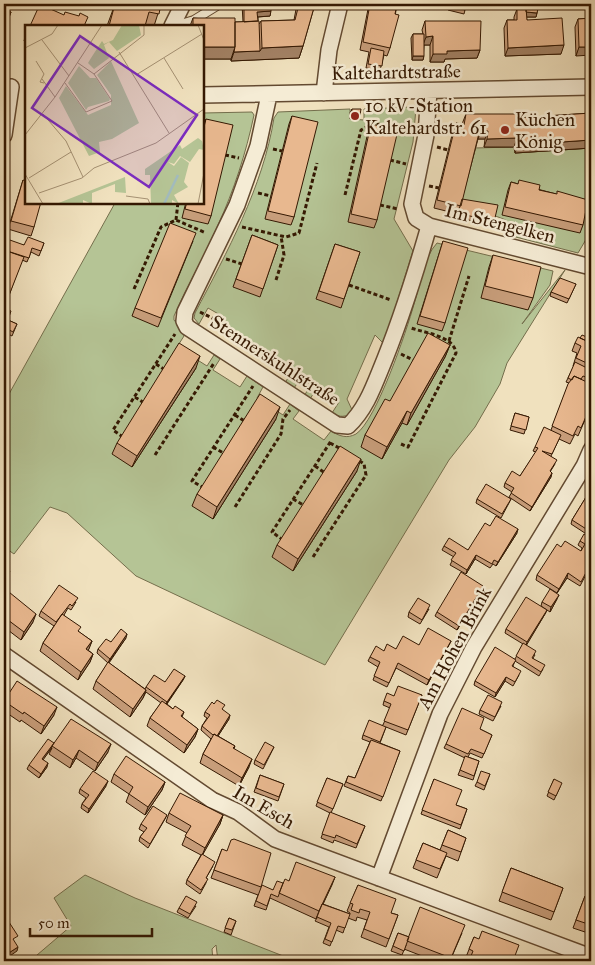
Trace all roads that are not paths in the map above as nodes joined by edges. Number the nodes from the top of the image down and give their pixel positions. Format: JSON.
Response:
{"nodes":[{"id":1,"x":183,"y":4,"type":"edge"},
{"id":2,"x":220,"y":4,"type":"edge"},
{"id":3,"x":340,"y":4,"type":"edge"},
{"id":4,"x":173,"y":25,"type":"edge"},
{"id":5,"x":176,"y":25,"type":"edge"},
{"id":6,"x":14,"y":87,"type":"edge"},
{"id":7,"x":591,"y":87,"type":"edge"},
{"id":8,"x":430,"y":91,"type":"junction"},
{"id":9,"x":324,"y":93,"type":"junction"},
{"id":10,"x":204,"y":95,"type":"edge"},
{"id":11,"x":269,"y":95,"type":"junction"},
{"id":12,"x":4,"y":135,"type":"edge"},
{"id":13,"x":428,"y":226,"type":"junction"},
{"id":14,"x":591,"y":267,"type":"edge"},
{"id":15,"x":591,"y":450,"type":"edge"},
{"id":16,"x":588,"y":468,"type":"edge"},
{"id":17,"x":4,"y":655,"type":"edge"},
{"id":18,"x":379,"y":878,"type":"junction"},
{"id":19,"x":591,"y":957,"type":"edge"}],
"edges":[{"from":1,"to":4,"type":"street"},
{"from":2,"to":5,"type":"lane"},
{"from":3,"to":9,"type":"street"},
{"from":6,"to":12,"type":"street"},
{"from":7,"to":8,"type":"street","name":"Kaltehardtstraße"},
{"from":8,"to":9,"type":"street","name":"Kaltehardtstraße"},
{"from":8,"to":13,"type":"street"},
{"from":9,"to":11,"type":"street","name":"Kaltehardtstraße"},
{"from":10,"to":11,"type":"street","name":"Kaltehardtstraße"},
{"from":11,"to":13,"type":"street","name":"Stennerskuhlstraße"},
{"from":13,"to":14,"type":"street","name":"Im Stengelken"},
{"from":15,"to":16,"type":"street","name":"Am Hohen Brink"},
{"from":16,"to":18,"type":"street","name":"Am Hohen Brink"},
{"from":17,"to":18,"type":"street","name":"Im Esch"},
{"from":18,"to":19,"type":"street","name":"Im Esch"}]}
